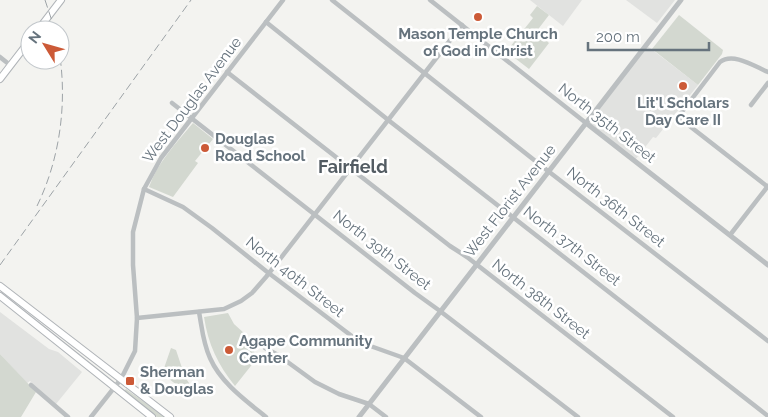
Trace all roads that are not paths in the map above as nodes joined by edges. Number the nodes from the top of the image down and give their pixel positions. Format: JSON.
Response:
{"nodes":[{"id":1,"x":61,"y":0,"type":"edge"},
{"id":2,"x":283,"y":0,"type":"edge"},
{"id":3,"x":332,"y":0,"type":"edge"},
{"id":4,"x":430,"y":0,"type":"edge"},
{"id":5,"x":681,"y":0,"type":"edge"},
{"id":6,"x":46,"y":20,"type":"edge"},
{"id":7,"x":266,"y":22,"type":"junction"},
{"id":8,"x":462,"y":25,"type":"junction"},
{"id":9,"x":20,"y":52,"type":"edge"},
{"id":10,"x":0,"y":57,"type":"edge"},
{"id":11,"x":10,"y":65,"type":"junction"},
{"id":12,"x":227,"y":72,"type":"junction"},
{"id":13,"x":768,"y":72,"type":"edge"},
{"id":14,"x":424,"y":73,"type":"junction"},
{"id":15,"x":0,"y":79,"type":"edge"},
{"id":16,"x":768,"y":83,"type":"edge"},
{"id":17,"x":172,"y":103,"type":"dead end"},
{"id":18,"x":751,"y":105,"type":"dead end"},
{"id":19,"x":192,"y":118,"type":"junction"},
{"id":20,"x":388,"y":120,"type":"junction"},
{"id":21,"x":586,"y":122,"type":"junction"},
{"id":22,"x":351,"y":168,"type":"junction"},
{"id":23,"x":548,"y":171,"type":"junction"},
{"id":24,"x":768,"y":187,"type":"edge"},
{"id":25,"x":144,"y":189,"type":"junction"},
{"id":26,"x":316,"y":214,"type":"junction"},
{"id":27,"x":513,"y":216,"type":"junction"},
{"id":28,"x":730,"y":235,"type":"junction"},
{"id":29,"x":476,"y":264,"type":"junction"},
{"id":30,"x":768,"y":265,"type":"edge"},
{"id":31,"x":269,"y":274,"type":"junction"},
{"id":32,"x":0,"y":286,"type":"edge"},
{"id":33,"x":0,"y":296,"type":"edge"},
{"id":34,"x":440,"y":311,"type":"junction"},
{"id":35,"x":198,"y":312,"type":"junction"},
{"id":36,"x":137,"y":318,"type":"junction"},
{"id":37,"x":768,"y":341,"type":"edge"},
{"id":38,"x":265,"y":348,"type":"dead end"},
{"id":39,"x":404,"y":358,"type":"junction"},
{"id":40,"x":121,"y":379,"type":"junction"},
{"id":41,"x":31,"y":385,"type":"dead end"},
{"id":42,"x":115,"y":387,"type":"junction"},
{"id":43,"x":369,"y":404,"type":"junction"},
{"id":44,"x":768,"y":416,"type":"edge"},
{"id":45,"x":68,"y":417,"type":"edge"},
{"id":46,"x":91,"y":417,"type":"edge"},
{"id":47,"x":152,"y":417,"type":"edge"},
{"id":48,"x":170,"y":417,"type":"edge"},
{"id":49,"x":266,"y":417,"type":"edge"},
{"id":50,"x":359,"y":417,"type":"edge"},
{"id":51,"x":386,"y":417,"type":"edge"},
{"id":52,"x":481,"y":417,"type":"edge"},
{"id":53,"x":578,"y":417,"type":"edge"},
{"id":54,"x":673,"y":417,"type":"edge"}],
"edges":[{"from":1,"to":6,"type":"main road"},
{"from":2,"to":7,"type":"street","name":"West Douglas Avenue"},
{"from":3,"to":14,"type":"street","name":"North 36th Street"},
{"from":4,"to":8,"type":"street","name":"North 35th Street"},
{"from":5,"to":21,"type":"street","name":"West Florist Avenue"},
{"from":7,"to":12,"type":"street","name":"West Douglas Avenue"},
{"from":7,"to":20,"type":"street","name":"North 37th Street"},
{"from":8,"to":14,"type":"street"},
{"from":8,"to":21,"type":"street","name":"North 35th Street"},
{"from":9,"to":11,"type":"main road"},
{"from":10,"to":11,"type":"street"},
{"from":11,"to":15,"type":"main road"},
{"from":12,"to":19,"type":"street","name":"West Douglas Avenue"},
{"from":12,"to":22,"type":"street","name":"North 38th Street"},
{"from":13,"to":24,"type":"street"},
{"from":14,"to":20,"type":"street"},
{"from":14,"to":23,"type":"street","name":"North 36th Street"},
{"from":16,"to":18,"type":"street"},
{"from":17,"to":19,"type":"street","name":"North 39th Street"},
{"from":19,"to":25,"type":"street","name":"West Douglas Avenue"},
{"from":19,"to":26,"type":"street","name":"North 39th Street"},
{"from":20,"to":22,"type":"street"},
{"from":20,"to":27,"type":"street","name":"North 37th Street"},
{"from":21,"to":23,"type":"street","name":"West Florist Avenue"},
{"from":21,"to":28,"type":"street","name":"North 35th Street"},
{"from":22,"to":26,"type":"street"},
{"from":22,"to":29,"type":"street","name":"North 38th Street"},
{"from":23,"to":27,"type":"street","name":"West Florist Avenue"},
{"from":23,"to":37,"type":"street","name":"North 36th Street"},
{"from":24,"to":28,"type":"street"},
{"from":25,"to":31,"type":"street","name":"North 40th Street"},
{"from":25,"to":36,"type":"street","name":"West Douglas Avenue"},
{"from":26,"to":31,"type":"street"},
{"from":26,"to":34,"type":"street","name":"North 39th Street"},
{"from":27,"to":29,"type":"street","name":"West Florist Avenue"},
{"from":27,"to":44,"type":"street","name":"North 37th Street"},
{"from":28,"to":30,"type":"street","name":"North 35th Street"},
{"from":29,"to":34,"type":"street","name":"West Florist Avenue"},
{"from":29,"to":54,"type":"street","name":"North 38th Street"},
{"from":31,"to":35,"type":"street"},
{"from":31,"to":39,"type":"street","name":"North 40th Street"},
{"from":32,"to":40,"type":"main road"},
{"from":33,"to":42,"type":"main road"},
{"from":34,"to":39,"type":"street","name":"West Florist Avenue"},
{"from":34,"to":53,"type":"street","name":"North 39th Street"},
{"from":35,"to":36,"type":"street"},
{"from":35,"to":49,"type":"street"},
{"from":36,"to":40,"type":"street","name":"West Douglas Avenue"},
{"from":38,"to":43,"type":"street"},
{"from":39,"to":43,"type":"street","name":"West Florist Avenue"},
{"from":39,"to":52,"type":"street","name":"North 40th Street"},
{"from":40,"to":42,"type":"street","name":"West Douglas Avenue"},
{"from":40,"to":48,"type":"main road"},
{"from":41,"to":45,"type":"street"},
{"from":42,"to":46,"type":"street","name":"West Douglas Avenue"},
{"from":42,"to":47,"type":"main road"},
{"from":43,"to":50,"type":"street","name":"West Florist Avenue"},
{"from":43,"to":51,"type":"street"}]}
